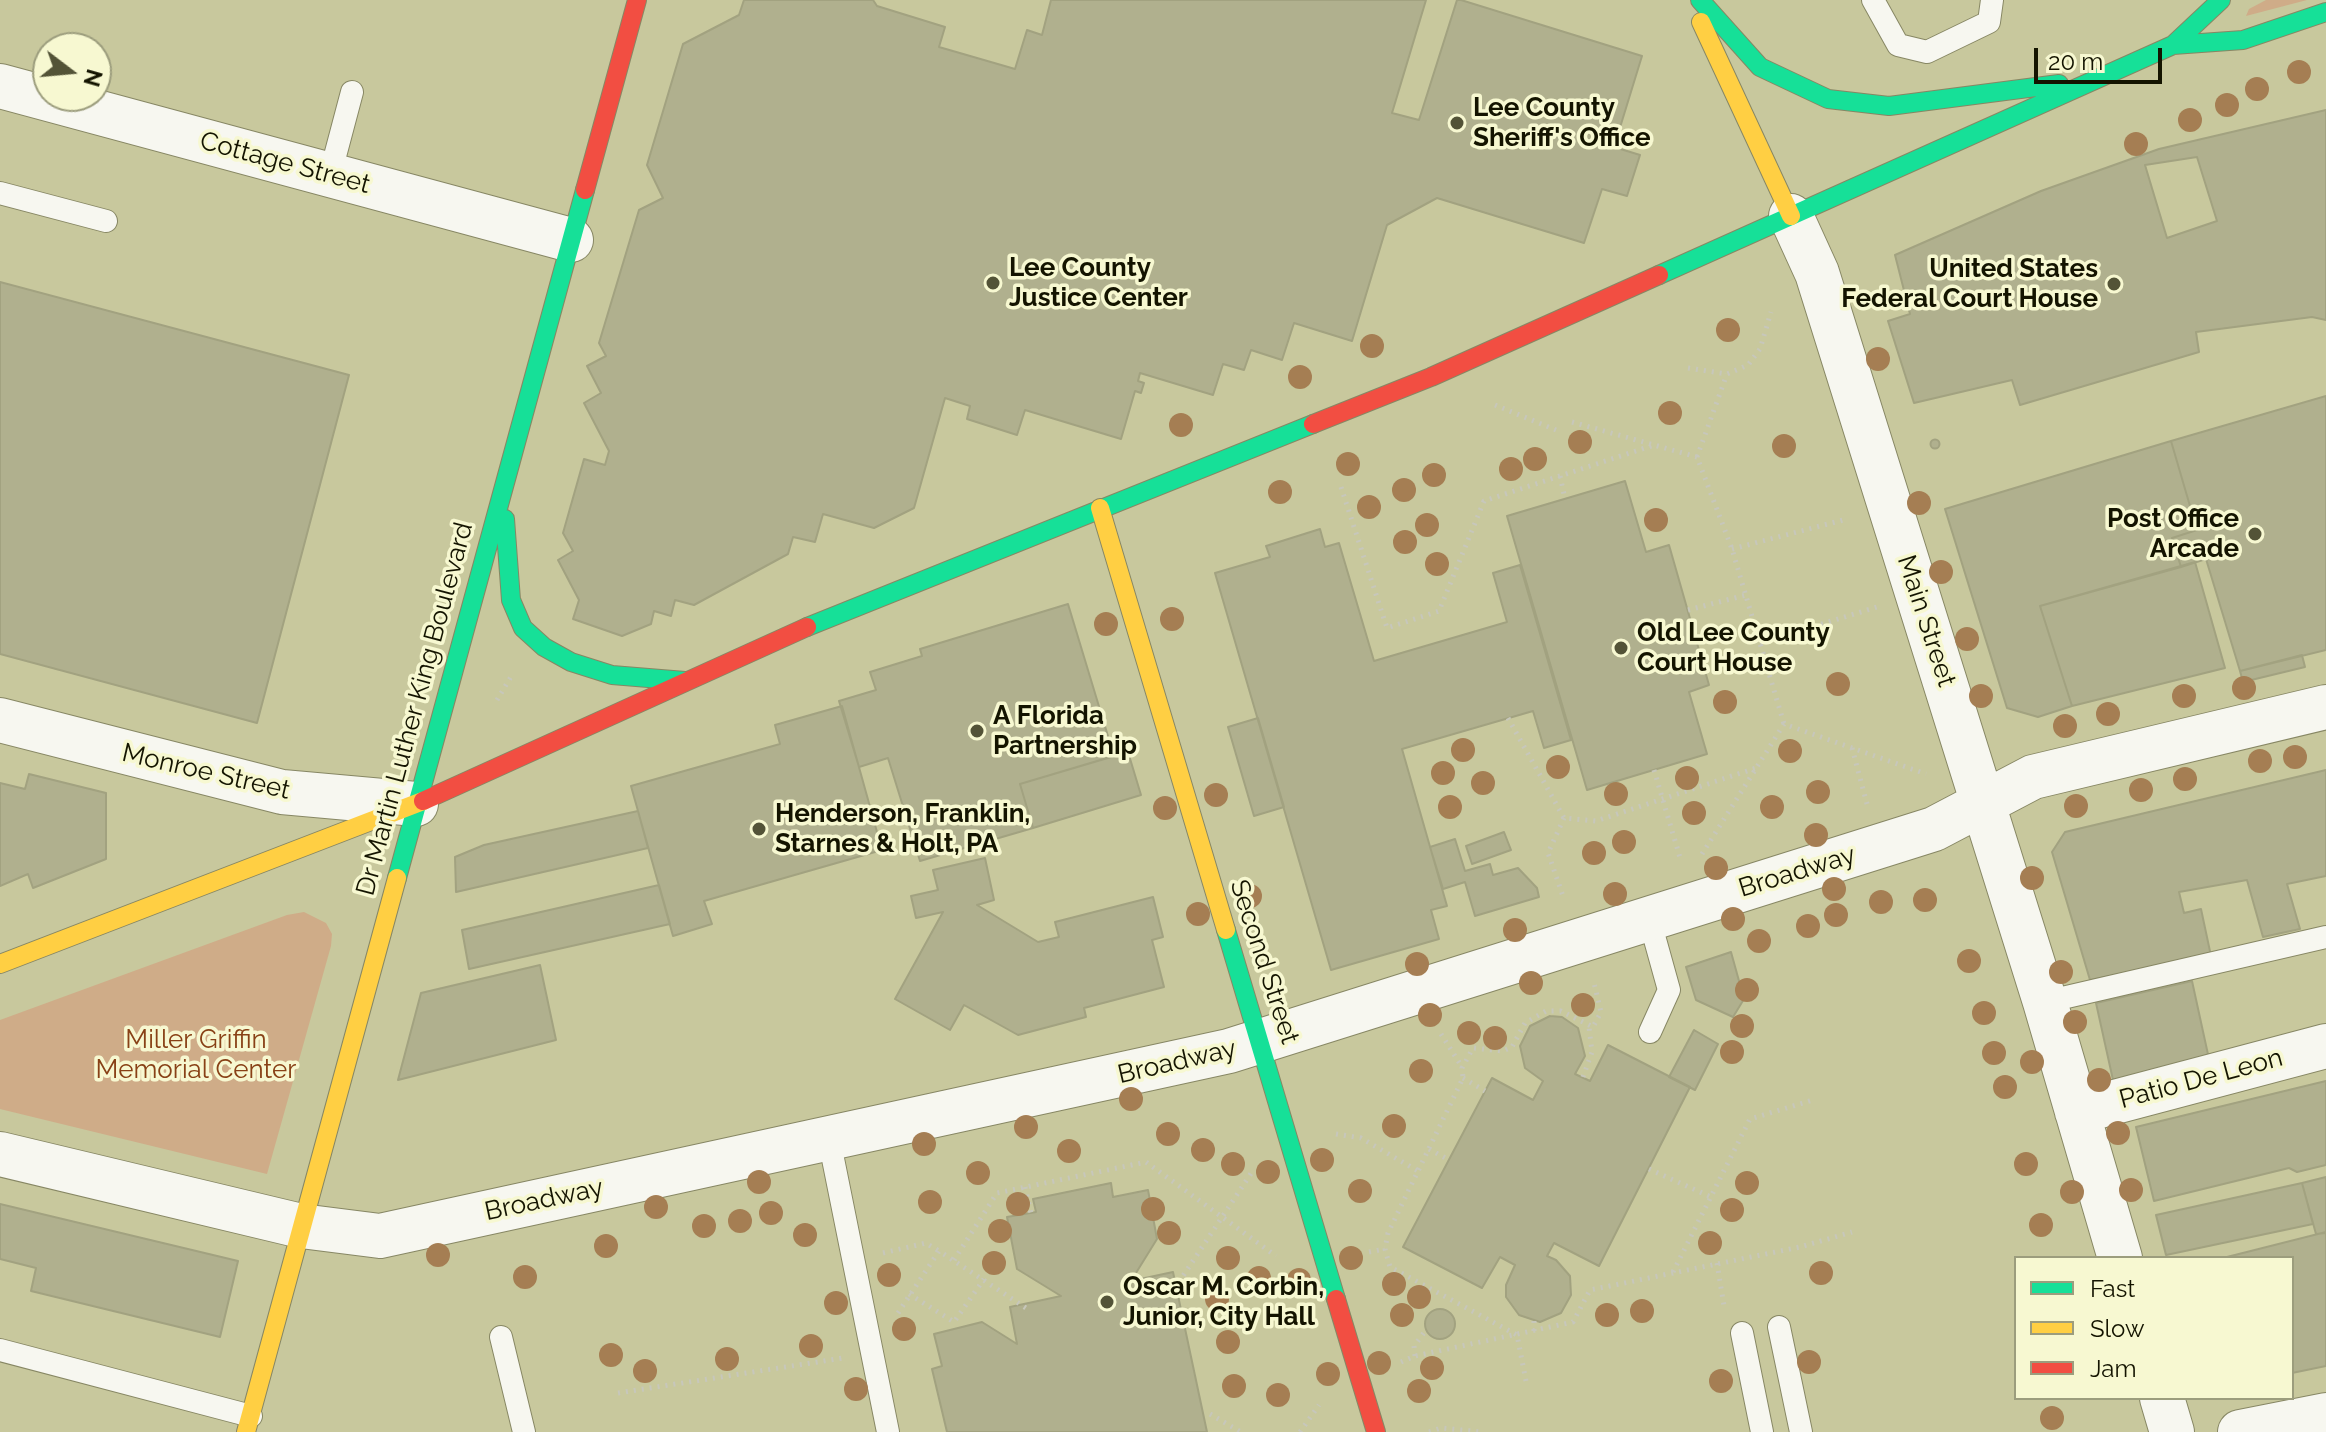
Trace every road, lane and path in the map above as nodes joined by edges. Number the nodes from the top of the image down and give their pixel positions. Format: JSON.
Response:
{"nodes":[{"id":1,"x":637,"y":0,"type":"edge"},
{"id":2,"x":1690,"y":0,"type":"edge"},
{"id":3,"x":1700,"y":0,"type":"edge"},
{"id":4,"x":1873,"y":0,"type":"edge"},
{"id":5,"x":1992,"y":0,"type":"edge"},
{"id":6,"x":2221,"y":0,"type":"edge"},
{"id":7,"x":2326,"y":12,"type":"edge"},
{"id":8,"x":2173,"y":45,"type":"junction"},
{"id":9,"x":2101,"y":79,"type":"junction"},
{"id":10,"x":0,"y":86,"type":"edge"},
{"id":11,"x":352,"y":92,"type":"dead end"},
{"id":12,"x":330,"y":175,"type":"junction"},
{"id":13,"x":0,"y":193,"type":"edge"},
{"id":14,"x":1791,"y":216,"type":"junction"},
{"id":15,"x":106,"y":221,"type":"dead end"},
{"id":16,"x":571,"y":240,"type":"junction"},
{"id":17,"x":1771,"y":312,"type":"dead end"},
{"id":18,"x":1688,"y":368,"type":"dead end"},
{"id":19,"x":1727,"y":374,"type":"junction"},
{"id":20,"x":1495,"y":405,"type":"dead end"},
{"id":21,"x":1572,"y":422,"type":"dead end"},
{"id":22,"x":1556,"y":430,"type":"dead end"},
{"id":23,"x":1654,"y":445,"type":"junction"},
{"id":24,"x":1697,"y":457,"type":"junction"},
{"id":25,"x":1560,"y":476,"type":"junction"},
{"id":26,"x":1341,"y":487,"type":"dead end"},
{"id":27,"x":503,"y":488,"type":"junction"},
{"id":28,"x":1565,"y":499,"type":"dead end"},
{"id":29,"x":1100,"y":508,"type":"junction"},
{"id":30,"x":1847,"y":519,"type":"dead end"},
{"id":31,"x":1732,"y":549,"type":"junction"},
{"id":32,"x":1746,"y":595,"type":"junction"},
{"id":33,"x":1877,"y":607,"type":"dead end"},
{"id":34,"x":1688,"y":610,"type":"dead end"},
{"id":35,"x":1760,"y":643,"type":"junction"},
{"id":36,"x":687,"y":681,"type":"junction"},
{"id":37,"x":2326,"y":707,"type":"edge"},
{"id":38,"x":1508,"y":718,"type":"dead end"},
{"id":39,"x":0,"y":720,"type":"edge"},
{"id":40,"x":1784,"y":724,"type":"junction"},
{"id":41,"x":1852,"y":747,"type":"junction"},
{"id":42,"x":1756,"y":768,"type":"junction"},
{"id":43,"x":1654,"y":770,"type":"dead end"},
{"id":44,"x":1931,"y":775,"type":"dead end"},
{"id":45,"x":1664,"y":798,"type":"junction"},
{"id":46,"x":1983,"y":803,"type":"junction"},
{"id":47,"x":416,"y":804,"type":"junction"},
{"id":48,"x":1867,"y":805,"type":"dead end"},
{"id":49,"x":1564,"y":818,"type":"junction"},
{"id":50,"x":1702,"y":854,"type":"dead end"},
{"id":51,"x":1681,"y":861,"type":"dead end"},
{"id":52,"x":1564,"y":899,"type":"dead end"},
{"id":53,"x":1649,"y":918,"type":"junction"},
{"id":54,"x":2326,"y":937,"type":"edge"},
{"id":55,"x":0,"y":964,"type":"edge"},
{"id":56,"x":1594,"y":983,"type":"dead end"},
{"id":57,"x":2045,"y":1002,"type":"junction"},
{"id":58,"x":1589,"y":1027,"type":"junction"},
{"id":59,"x":1650,"y":1032,"type":"dead end"},
{"id":60,"x":1441,"y":1034,"type":"dead end"},
{"id":61,"x":1262,"y":1041,"type":"junction"},
{"id":62,"x":2326,"y":1046,"type":"edge"},
{"id":63,"x":1462,"y":1068,"type":"junction"},
{"id":64,"x":1583,"y":1077,"type":"dead end"},
{"id":65,"x":1463,"y":1078,"type":"junction"},
{"id":66,"x":1485,"y":1091,"type":"dead end"},
{"id":67,"x":1813,"y":1100,"type":"dead end"},
{"id":68,"x":2077,"y":1112,"type":"junction"},
{"id":69,"x":1336,"y":1134,"type":"dead end"},
{"id":70,"x":829,"y":1139,"type":"junction"},
{"id":71,"x":1429,"y":1149,"type":"junction"},
{"id":72,"x":0,"y":1154,"type":"edge"},
{"id":73,"x":1449,"y":1160,"type":"dead end"},
{"id":74,"x":1649,"y":1169,"type":"dead end"},
{"id":75,"x":1418,"y":1171,"type":"junction"},
{"id":76,"x":1252,"y":1172,"type":"dead end"},
{"id":77,"x":1025,"y":1187,"type":"junction"},
{"id":78,"x":1711,"y":1197,"type":"junction"},
{"id":79,"x":1031,"y":1213,"type":"dead end"},
{"id":80,"x":1222,"y":1217,"type":"junction"},
{"id":81,"x":301,"y":1226,"type":"junction"},
{"id":82,"x":1852,"y":1232,"type":"dead end"},
{"id":83,"x":1385,"y":1249,"type":"junction"},
{"id":84,"x":939,"y":1251,"type":"junction"},
{"id":85,"x":1369,"y":1252,"type":"dead end"},
{"id":86,"x":1276,"y":1256,"type":"dead end"},
{"id":87,"x":2119,"y":1256,"type":"edge"},
{"id":88,"x":853,"y":1260,"type":"junction"},
{"id":89,"x":954,"y":1260,"type":"junction"},
{"id":90,"x":1717,"y":1263,"type":"junction"},
{"id":91,"x":1672,"y":1273,"type":"junction"},
{"id":92,"x":984,"y":1279,"type":"junction"},
{"id":93,"x":1179,"y":1282,"type":"dead end"},
{"id":94,"x":909,"y":1294,"type":"junction"},
{"id":95,"x":1026,"y":1308,"type":"dead end"},
{"id":96,"x":1724,"y":1308,"type":"dead end"},
{"id":97,"x":1534,"y":1321,"type":"dead end"},
{"id":98,"x":1779,"y":1327,"type":"dead end"},
{"id":99,"x":1426,"y":1330,"type":"dead end"},
{"id":100,"x":1534,"y":1331,"type":"junction"},
{"id":101,"x":1742,"y":1333,"type":"dead end"},
{"id":102,"x":1517,"y":1335,"type":"junction"},
{"id":103,"x":501,"y":1337,"type":"dead end"},
{"id":104,"x":0,"y":1350,"type":"edge"},
{"id":105,"x":872,"y":1354,"type":"junction"},
{"id":106,"x":1415,"y":1356,"type":"junction"},
{"id":107,"x":1401,"y":1362,"type":"dead end"},
{"id":108,"x":1526,"y":1381,"type":"dead end"},
{"id":109,"x":618,"y":1393,"type":"dead end"},
{"id":110,"x":2163,"y":1400,"type":"edge"},
{"id":111,"x":1319,"y":1405,"type":"dead end"},
{"id":112,"x":1210,"y":1414,"type":"dead end"},
{"id":113,"x":2326,"y":1415,"type":"edge"},
{"id":114,"x":248,"y":1424,"type":"edge"},
{"id":115,"x":524,"y":1432,"type":"edge"},
{"id":116,"x":888,"y":1432,"type":"edge"},
{"id":117,"x":1241,"y":1432,"type":"edge"},
{"id":118,"x":1300,"y":1432,"type":"edge"},
{"id":119,"x":1376,"y":1432,"type":"edge"},
{"id":120,"x":1429,"y":1432,"type":"edge"},
{"id":121,"x":1482,"y":1432,"type":"edge"},
{"id":122,"x":1762,"y":1432,"type":"edge"},
{"id":123,"x":1801,"y":1432,"type":"edge"},
{"id":124,"x":2172,"y":1432,"type":"edge"},
{"id":125,"x":2240,"y":1432,"type":"edge"}],
"edges":[{"from":1,"to":16,"type":"main road","name":"Dr Martin Luther King Boulevard"},
{"from":2,"to":14,"type":"main road","name":"Main Street"},
{"from":3,"to":9,"type":"main road"},
{"from":4,"to":5,"type":"lane"},
{"from":6,"to":8,"type":"main road"},
{"from":7,"to":8,"type":"main road"},
{"from":8,"to":9,"type":"main road"},
{"from":9,"to":14,"type":"main road"},
{"from":10,"to":12,"type":"street","name":"Cottage Street"},
{"from":11,"to":12,"type":"lane"},
{"from":12,"to":16,"type":"street","name":"Cottage Street"},
{"from":13,"to":15,"type":"lane"},
{"from":14,"to":29,"type":"main road"},
{"from":14,"to":46,"type":"street","name":"Main Street"},
{"from":16,"to":27,"type":"main road","name":"Dr Martin Luther King Boulevard"},
{"from":17,"to":19,"type":"path"},
{"from":18,"to":19,"type":"path"},
{"from":19,"to":24,"type":"path"},
{"from":20,"to":22,"type":"path"},
{"from":21,"to":23,"type":"path"},
{"from":23,"to":24,"type":"path"},
{"from":23,"to":25,"type":"path"},
{"from":24,"to":31,"type":"path"},
{"from":25,"to":26,"type":"path"},
{"from":25,"to":28,"type":"path"},
{"from":27,"to":36,"type":"main road"},
{"from":27,"to":47,"type":"main road","name":"Dr Martin Luther King Boulevard"},
{"from":29,"to":36,"type":"main road"},
{"from":29,"to":61,"type":"main road","name":"Second Street"},
{"from":30,"to":31,"type":"path"},
{"from":31,"to":32,"type":"path"},
{"from":32,"to":34,"type":"path"},
{"from":32,"to":35,"type":"path"},
{"from":33,"to":35,"type":"path"},
{"from":35,"to":40,"type":"path"},
{"from":36,"to":47,"type":"main road"},
{"from":37,"to":46,"type":"street","name":"Broadway"},
{"from":38,"to":49,"type":"path"},
{"from":39,"to":47,"type":"street","name":"Monroe Street"},
{"from":40,"to":41,"type":"path"},
{"from":40,"to":42,"type":"path"},
{"from":41,"to":44,"type":"path"},
{"from":41,"to":48,"type":"path"},
{"from":42,"to":45,"type":"path"},
{"from":42,"to":50,"type":"path"},
{"from":43,"to":45,"type":"path"},
{"from":45,"to":49,"type":"path"},
{"from":45,"to":51,"type":"path"},
{"from":46,"to":53,"type":"street","name":"Broadway"},
{"from":46,"to":57,"type":"street","name":"Main Street"},
{"from":47,"to":55,"type":"main road"},
{"from":47,"to":81,"type":"main road","name":"Dr Martin Luther King Boulevard"},
{"from":49,"to":52,"type":"path"},
{"from":53,"to":59,"type":"lane"},
{"from":53,"to":61,"type":"street","name":"Broadway"},
{"from":54,"to":57,"type":"lane"},
{"from":56,"to":58,"type":"path"},
{"from":57,"to":68,"type":"street","name":"Main Street"},
{"from":58,"to":63,"type":"path"},
{"from":58,"to":64,"type":"path"},
{"from":60,"to":63,"type":"path"},
{"from":61,"to":70,"type":"street","name":"Broadway"},
{"from":61,"to":119,"type":"main road","name":"Second Street"},
{"from":62,"to":68,"type":"street","name":"Patio De Leon"},
{"from":63,"to":65,"type":"path"},
{"from":65,"to":66,"type":"path"},
{"from":65,"to":71,"type":"path"},
{"from":67,"to":78,"type":"path"},
{"from":68,"to":87,"type":"street","name":"Main Street"},
{"from":69,"to":75,"type":"path"},
{"from":70,"to":81,"type":"street","name":"Broadway"},
{"from":70,"to":88,"type":"lane"},
{"from":71,"to":73,"type":"path"},
{"from":71,"to":75,"type":"path"},
{"from":72,"to":81,"type":"street","name":"Broadway"},
{"from":74,"to":78,"type":"path"},
{"from":75,"to":83,"type":"path"},
{"from":76,"to":80,"type":"path"},
{"from":77,"to":79,"type":"path"},
{"from":77,"to":80,"type":"path"},
{"from":77,"to":89,"type":"path"},
{"from":78,"to":91,"type":"path"},
{"from":80,"to":86,"type":"path"},
{"from":80,"to":93,"type":"path"},
{"from":81,"to":114,"type":"main road","name":"Dr Martin Luther King Boulevard"},
{"from":82,"to":90,"type":"path"},
{"from":83,"to":85,"type":"path"},
{"from":83,"to":102,"type":"path"},
{"from":84,"to":88,"type":"path"},
{"from":84,"to":89,"type":"path"},
{"from":84,"to":94,"type":"path"},
{"from":88,"to":105,"type":"lane"},
{"from":89,"to":92,"type":"path"},
{"from":90,"to":91,"type":"path"},
{"from":90,"to":96,"type":"path"},
{"from":91,"to":100,"type":"path"},
{"from":92,"to":94,"type":"path"},
{"from":92,"to":95,"type":"path"},
{"from":94,"to":105,"type":"path"},
{"from":97,"to":100,"type":"path"},
{"from":98,"to":123,"type":"lane"},
{"from":99,"to":106,"type":"path"},
{"from":100,"to":102,"type":"path"},
{"from":101,"to":122,"type":"lane"},
{"from":102,"to":106,"type":"path"},
{"from":102,"to":108,"type":"path"},
{"from":103,"to":115,"type":"lane"},
{"from":104,"to":114,"type":"lane"},
{"from":105,"to":109,"type":"path"},
{"from":105,"to":116,"type":"lane"},
{"from":106,"to":107,"type":"path"},
{"from":110,"to":124,"type":"street"},
{"from":111,"to":118,"type":"path"},
{"from":112,"to":117,"type":"path"},
{"from":113,"to":125,"type":"street"},
{"from":120,"to":121,"type":"path"}]}
